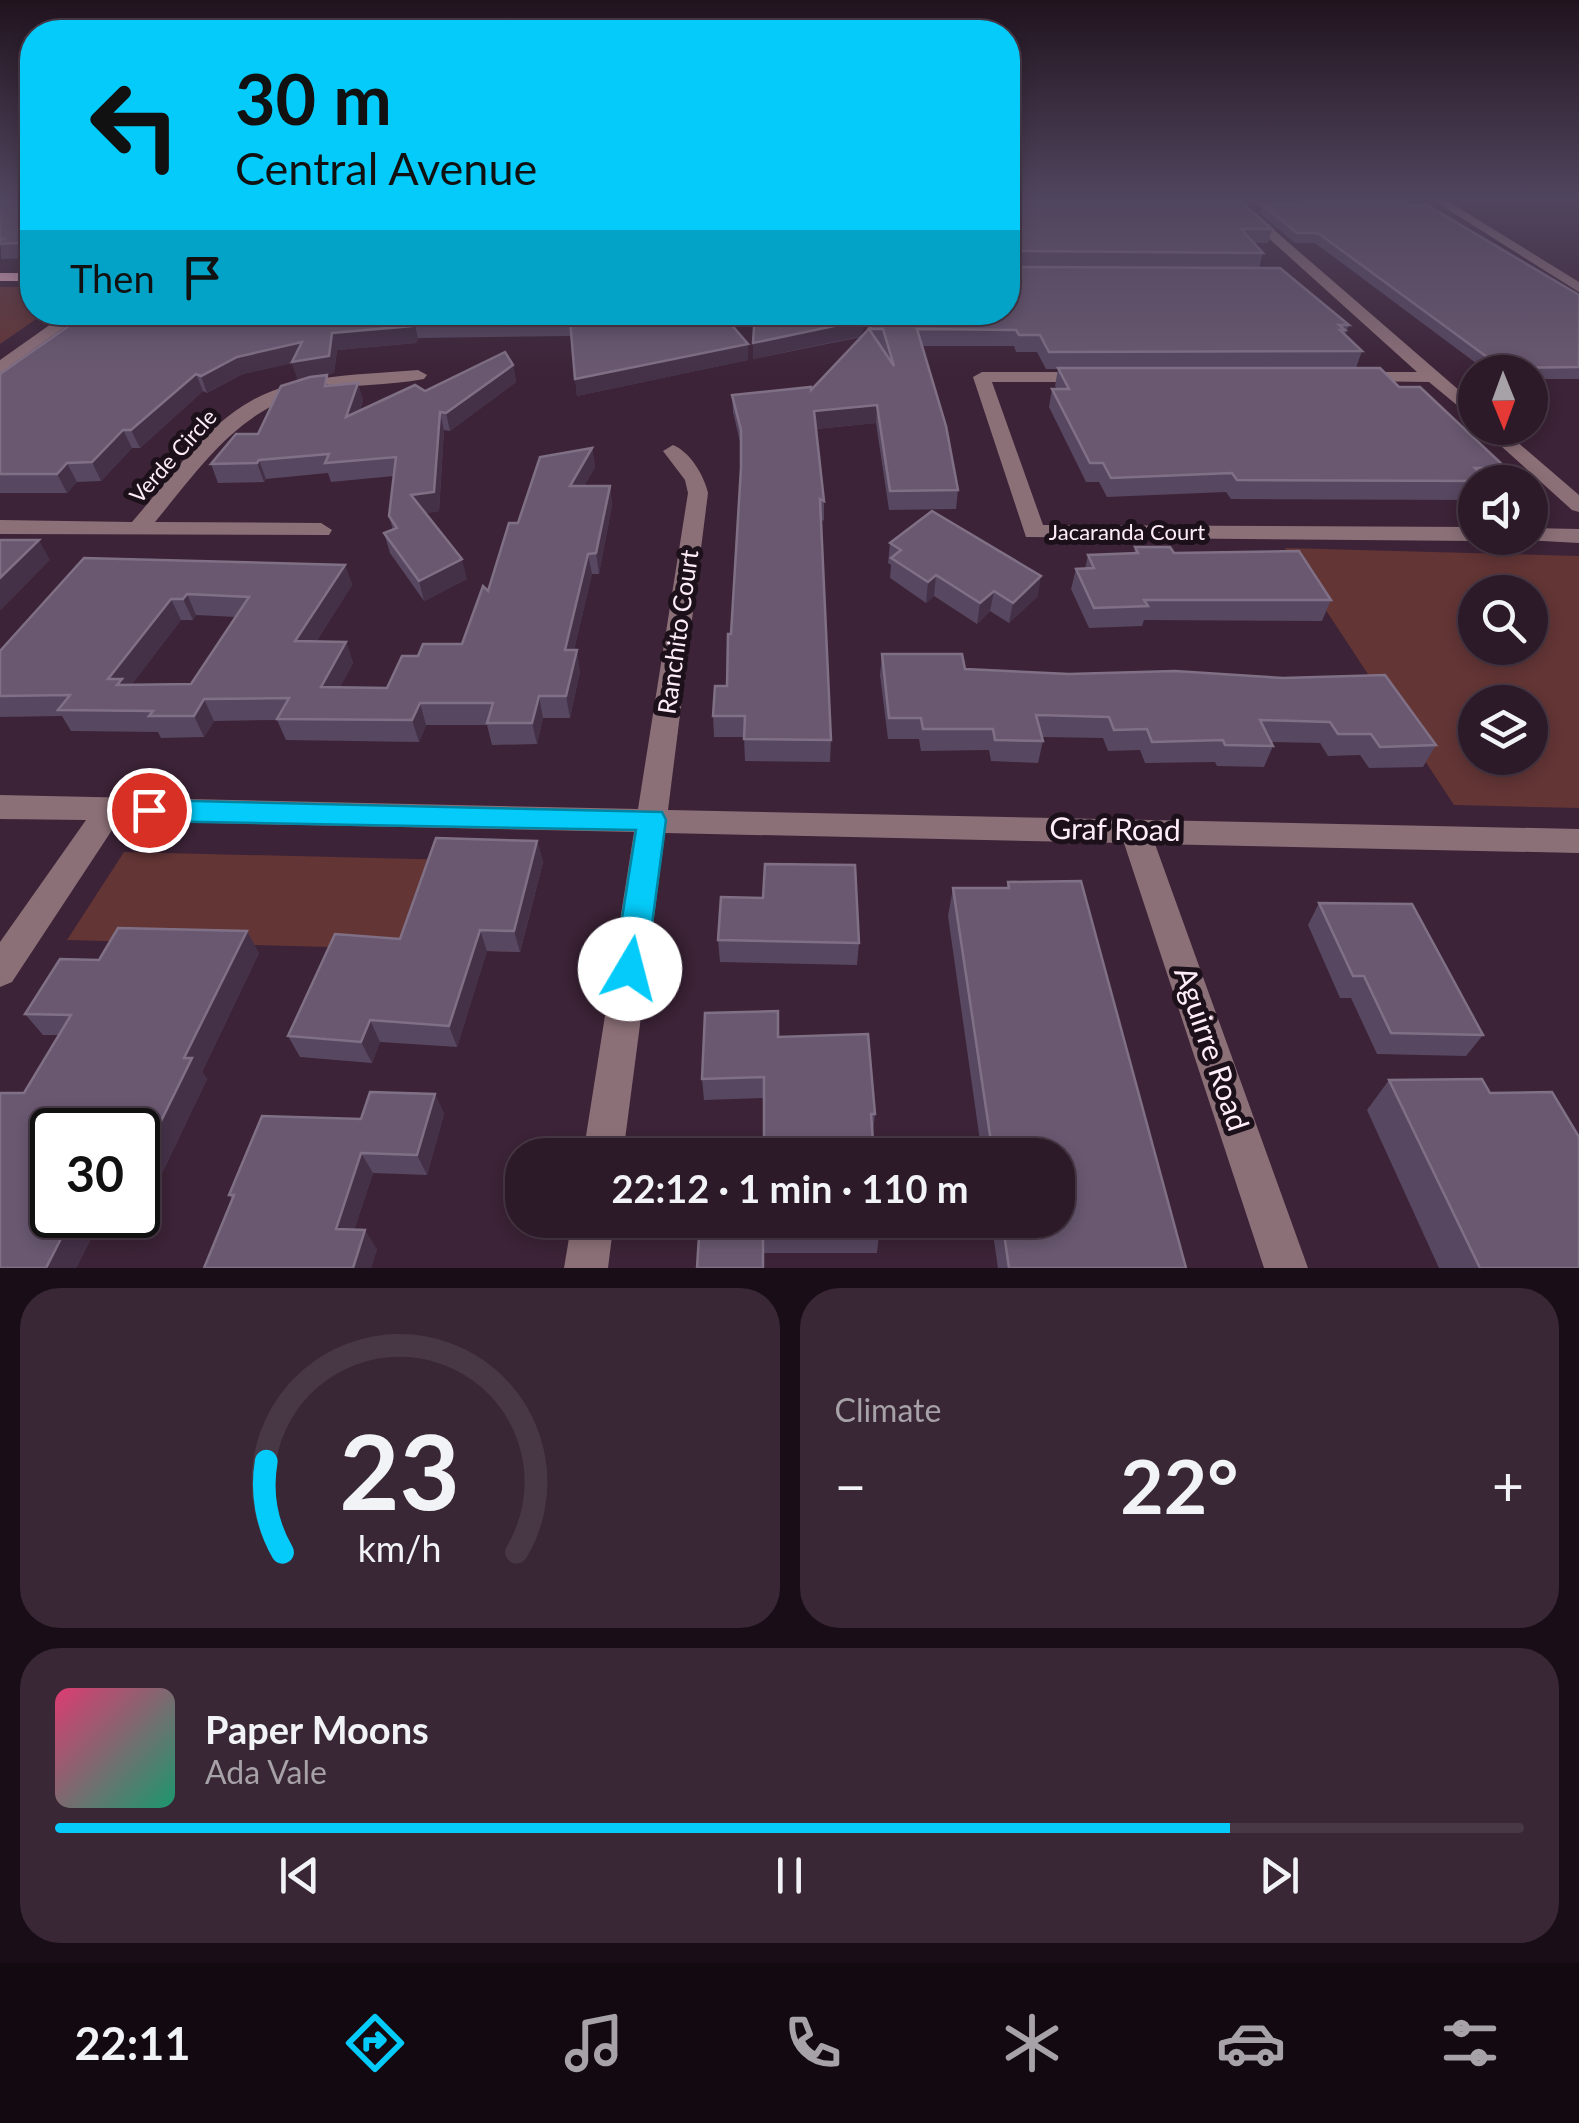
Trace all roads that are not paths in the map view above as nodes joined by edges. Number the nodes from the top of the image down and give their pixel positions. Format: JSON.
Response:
{"nodes":[{"id":1,"x":1297,"y":256,"type":"edge"},
{"id":2,"x":1529,"y":256,"type":"edge"},
{"id":3,"x":1299,"y":276,"type":"dead end"},
{"id":4,"x":1319,"y":276,"type":"junction"},
{"id":5,"x":1579,"y":288,"type":"edge"},
{"id":6,"x":61,"y":325,"type":"edge"},
{"id":7,"x":0,"y":368,"type":"edge"},
{"id":8,"x":418,"y":375,"type":"dead end"},
{"id":9,"x":1100,"y":376,"type":"edge"},
{"id":10,"x":1334,"y":377,"type":"edge"},
{"id":11,"x":1434,"y":377,"type":"junction"},
{"id":12,"x":1458,"y":399,"type":"edge"},
{"id":13,"x":1509,"y":445,"type":"edge"},
{"id":14,"x":674,"y":451,"type":"dead end"},
{"id":15,"x":1579,"y":506,"type":"edge"},
{"id":16,"x":0,"y":527,"type":"edge"},
{"id":17,"x":137,"y":529,"type":"junction"},
{"id":18,"x":321,"y":530,"type":"dead end"},
{"id":19,"x":1458,"y":534,"type":"edge"},
{"id":20,"x":1548,"y":535,"type":"edge"},
{"id":21,"x":1579,"y":536,"type":"edge"},
{"id":22,"x":0,"y":807,"type":"edge"},
{"id":23,"x":110,"y":809,"type":"junction"},
{"id":24,"x":652,"y":820,"type":"junction"},
{"id":25,"x":1136,"y":830,"type":"junction"},
{"id":26,"x":1579,"y":841,"type":"edge"},
{"id":27,"x":0,"y":971,"type":"edge"},
{"id":28,"x":605,"y":1138,"type":"edge"},
{"id":29,"x":590,"y":1238,"type":"edge"},
{"id":30,"x":586,"y":1268,"type":"edge"},
{"id":31,"x":1286,"y":1268,"type":"edge"}],
"edges":[{"from":1,"to":4,"type":"street"},
{"from":2,"to":5,"type":"street"},
{"from":3,"to":4,"type":"street"},
{"from":4,"to":11,"type":"street"},
{"from":6,"to":7,"type":"street"},
{"from":8,"to":17,"type":"street","name":"Verde Circle"},
{"from":9,"to":19,"type":"street","name":"Jacaranda Court"},
{"from":10,"to":11,"type":"street"},
{"from":11,"to":12,"type":"street"},
{"from":13,"to":15,"type":"street"},
{"from":14,"to":24,"type":"street","name":"Ranchito Court"},
{"from":16,"to":17,"type":"street"},
{"from":17,"to":18,"type":"street"},
{"from":20,"to":21,"type":"street"},
{"from":22,"to":23,"type":"street","name":"Graf Road"},
{"from":23,"to":24,"type":"street","name":"Graf Road"},
{"from":23,"to":27,"type":"street"},
{"from":24,"to":25,"type":"street","name":"Graf Road"},
{"from":24,"to":28,"type":"street","name":"Ranchito Court"},
{"from":25,"to":26,"type":"street","name":"Graf Road"},
{"from":25,"to":31,"type":"street","name":"Aguirre Road"},
{"from":29,"to":30,"type":"street"}]}
